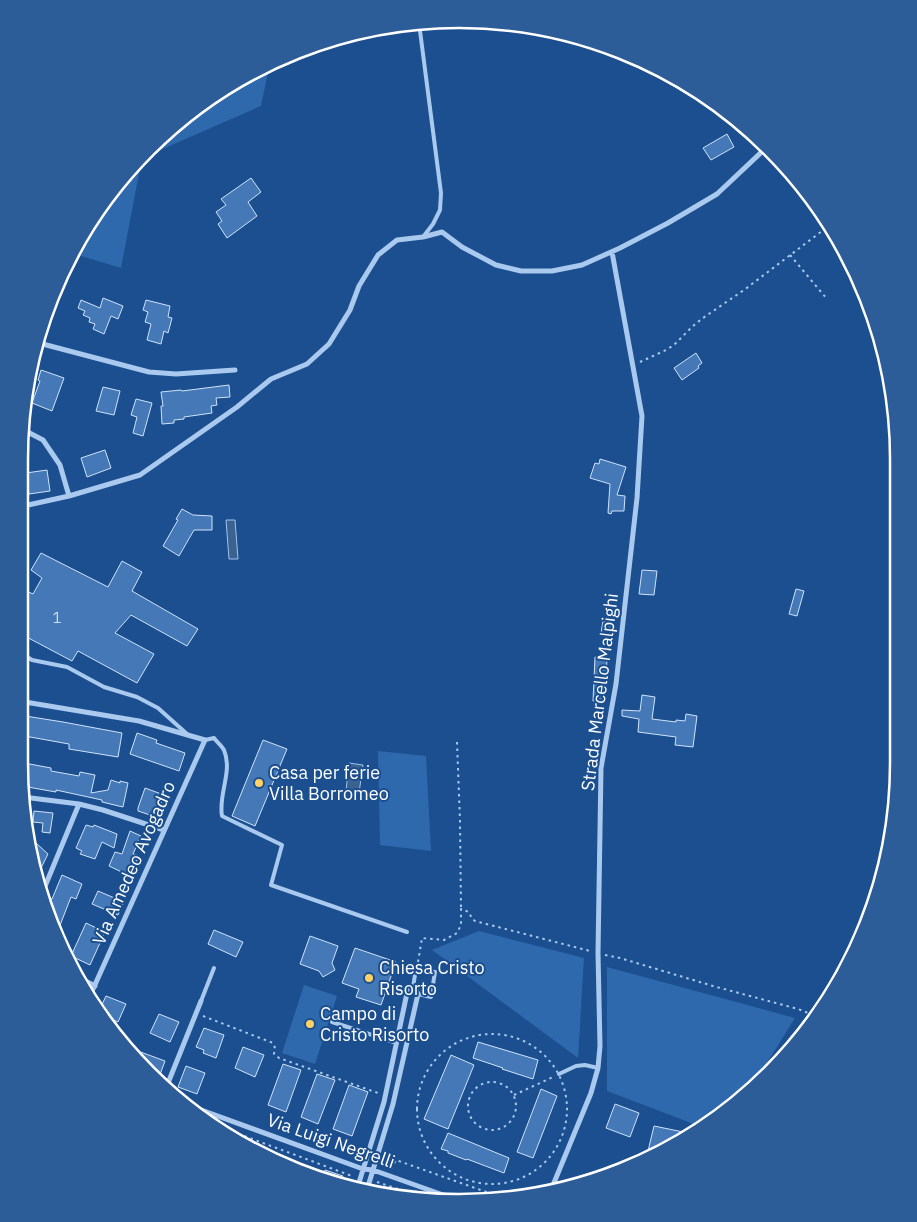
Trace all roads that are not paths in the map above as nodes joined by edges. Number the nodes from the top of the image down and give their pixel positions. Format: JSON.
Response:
{"nodes":[{"id":1,"x":420,"y":29,"type":"edge"},
{"id":2,"x":761,"y":152,"type":"edge"},
{"id":3,"x":423,"y":237,"type":"junction"},
{"id":4,"x":612,"y":252,"type":"junction"},
{"id":5,"x":43,"y":344,"type":"edge"},
{"id":6,"x":235,"y":370,"type":"dead end"},
{"id":7,"x":28,"y":432,"type":"edge"},
{"id":8,"x":69,"y":496,"type":"junction"},
{"id":9,"x":28,"y":505,"type":"edge"},
{"id":10,"x":28,"y":658,"type":"edge"},
{"id":11,"x":28,"y":702,"type":"edge"},
{"id":12,"x":187,"y":734,"type":"junction"},
{"id":13,"x":205,"y":740,"type":"junction"},
{"id":14,"x":29,"y":798,"type":"edge"},
{"id":15,"x":79,"y":804,"type":"junction"},
{"id":16,"x":164,"y":830,"type":"junction"},
{"id":17,"x":45,"y":886,"type":"edge"},
{"id":18,"x":407,"y":932,"type":"dead end"},
{"id":19,"x":214,"y":968,"type":"dead end"},
{"id":20,"x":87,"y":982,"type":"edge"},
{"id":21,"x":95,"y":986,"type":"junction"},
{"id":22,"x":414,"y":987,"type":"junction"},
{"id":23,"x":92,"y":991,"type":"edge"},
{"id":24,"x":418,"y":994,"type":"junction"},
{"id":25,"x":201,"y":1001,"type":"joint"},
{"id":26,"x":332,"y":1022,"type":"dead end"},
{"id":27,"x":397,"y":1043,"type":"junction"},
{"id":28,"x":598,"y":1068,"type":"junction"},
{"id":29,"x":559,"y":1074,"type":"road end"},
{"id":30,"x":168,"y":1082,"type":"edge"},
{"id":31,"x":204,"y":1111,"type":"edge"},
{"id":32,"x":363,"y":1169,"type":"junction"},
{"id":33,"x":373,"y":1170,"type":"junction"},
{"id":34,"x":359,"y":1183,"type":"edge"},
{"id":35,"x":554,"y":1184,"type":"edge"},
{"id":36,"x":369,"y":1185,"type":"edge"},
{"id":37,"x":443,"y":1194,"type":"edge"}],
"edges":[{"from":1,"to":3,"type":"lane"},
{"from":2,"to":4,"type":"street"},
{"from":3,"to":4,"type":"street"},
{"from":3,"to":8,"type":"street"},
{"from":4,"to":28,"type":"street","name":"Strada Marcello Malpighi"},
{"from":5,"to":6,"type":"street"},
{"from":7,"to":8,"type":"street"},
{"from":8,"to":9,"type":"street"},
{"from":10,"to":12,"type":"lane"},
{"from":11,"to":12,"type":"street"},
{"from":12,"to":13,"type":"street"},
{"from":13,"to":16,"type":"street","name":"Via Amedeo Avogadro"},
{"from":13,"to":18,"type":"lane"},
{"from":14,"to":15,"type":"street"},
{"from":15,"to":16,"type":"street"},
{"from":15,"to":17,"type":"street"},
{"from":16,"to":21,"type":"street","name":"Via Amedeo Avogadro"},
{"from":19,"to":25,"type":"lane"},
{"from":20,"to":21,"type":"street"},
{"from":21,"to":23,"type":"street","name":"Via Amedeo Avogadro"},
{"from":22,"to":24,"type":"street"},
{"from":22,"to":24,"type":"lane"},
{"from":22,"to":27,"type":"street"},
{"from":24,"to":33,"type":"street"},
{"from":25,"to":30,"type":"street"},
{"from":26,"to":27,"type":"lane"},
{"from":27,"to":32,"type":"street"},
{"from":28,"to":29,"type":"lane"},
{"from":28,"to":35,"type":"street","name":"Strada Marcello Malpighi"},
{"from":31,"to":32,"type":"street","name":"Via Luigi Negrelli"},
{"from":32,"to":33,"type":"street","name":"Via Luigi Negrelli"},
{"from":32,"to":34,"type":"street"},
{"from":33,"to":36,"type":"street"},
{"from":33,"to":37,"type":"street","name":"Via Luigi Negrelli"}]}
